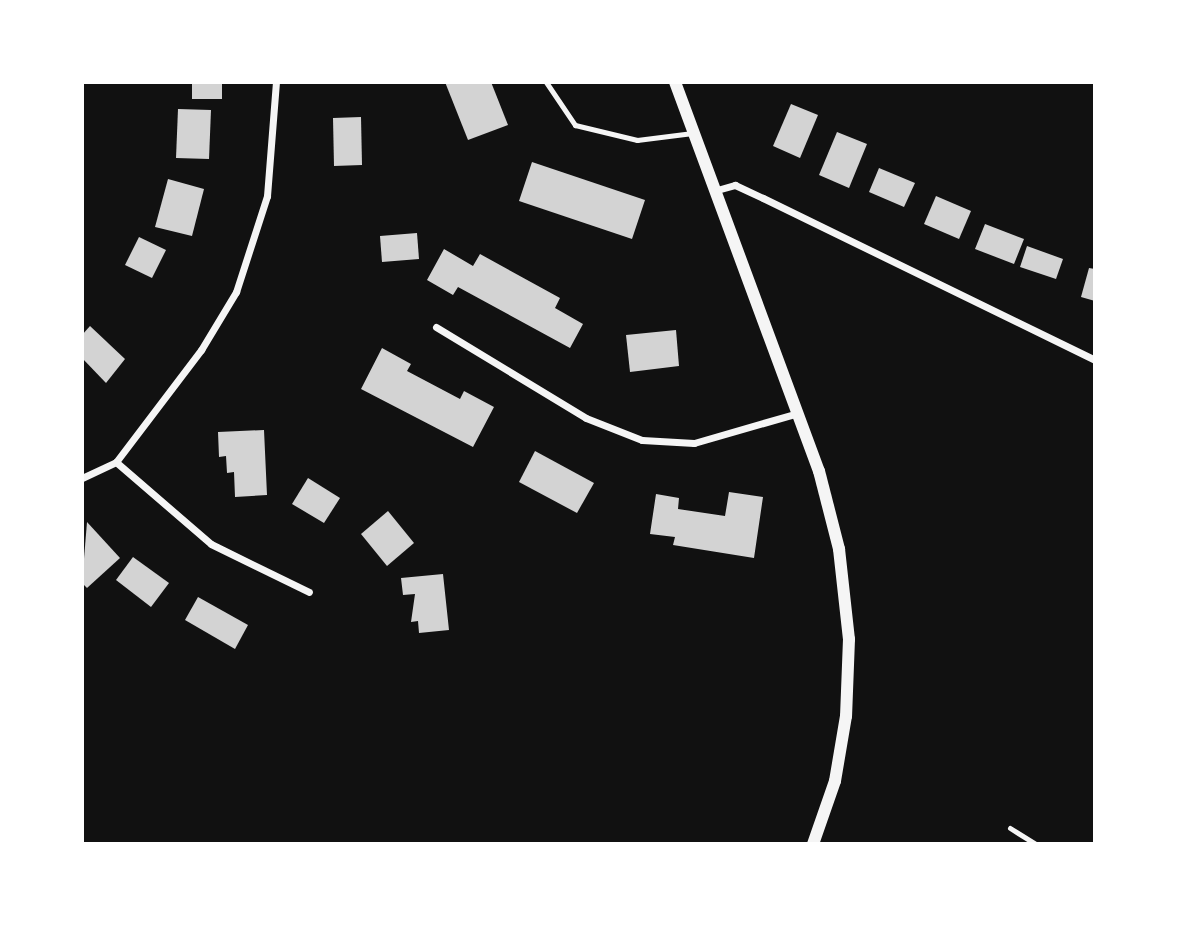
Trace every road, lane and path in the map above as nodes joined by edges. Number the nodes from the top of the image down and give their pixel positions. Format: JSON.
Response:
{"nodes":[{"id":1,"x":276,"y":82,"type":"edge"},
{"id":2,"x":546,"y":82,"type":"edge"},
{"id":3,"x":675,"y":82,"type":"edge"},
{"id":4,"x":695,"y":132,"type":"junction"},
{"id":5,"x":717,"y":190,"type":"junction"},
{"id":6,"x":436,"y":327,"type":"dead end"},
{"id":7,"x":1095,"y":360,"type":"edge"},
{"id":8,"x":798,"y":413,"type":"junction"},
{"id":9,"x":117,"y":462,"type":"junction"},
{"id":10,"x":82,"y":478,"type":"edge"},
{"id":11,"x":309,"y":592,"type":"dead end"},
{"id":12,"x":1010,"y":828,"type":"dead end"},
{"id":13,"x":813,"y":844,"type":"edge"},
{"id":14,"x":1036,"y":844,"type":"edge"}],
"edges":[{"from":1,"to":9,"type":"street"},
{"from":2,"to":4,"type":"lane"},
{"from":3,"to":4,"type":"street"},
{"from":4,"to":5,"type":"street"},
{"from":5,"to":7,"type":"street"},
{"from":5,"to":8,"type":"street"},
{"from":6,"to":8,"type":"street"},
{"from":8,"to":13,"type":"street"},
{"from":9,"to":10,"type":"street"},
{"from":9,"to":11,"type":"street"},
{"from":12,"to":14,"type":"lane"}]}
